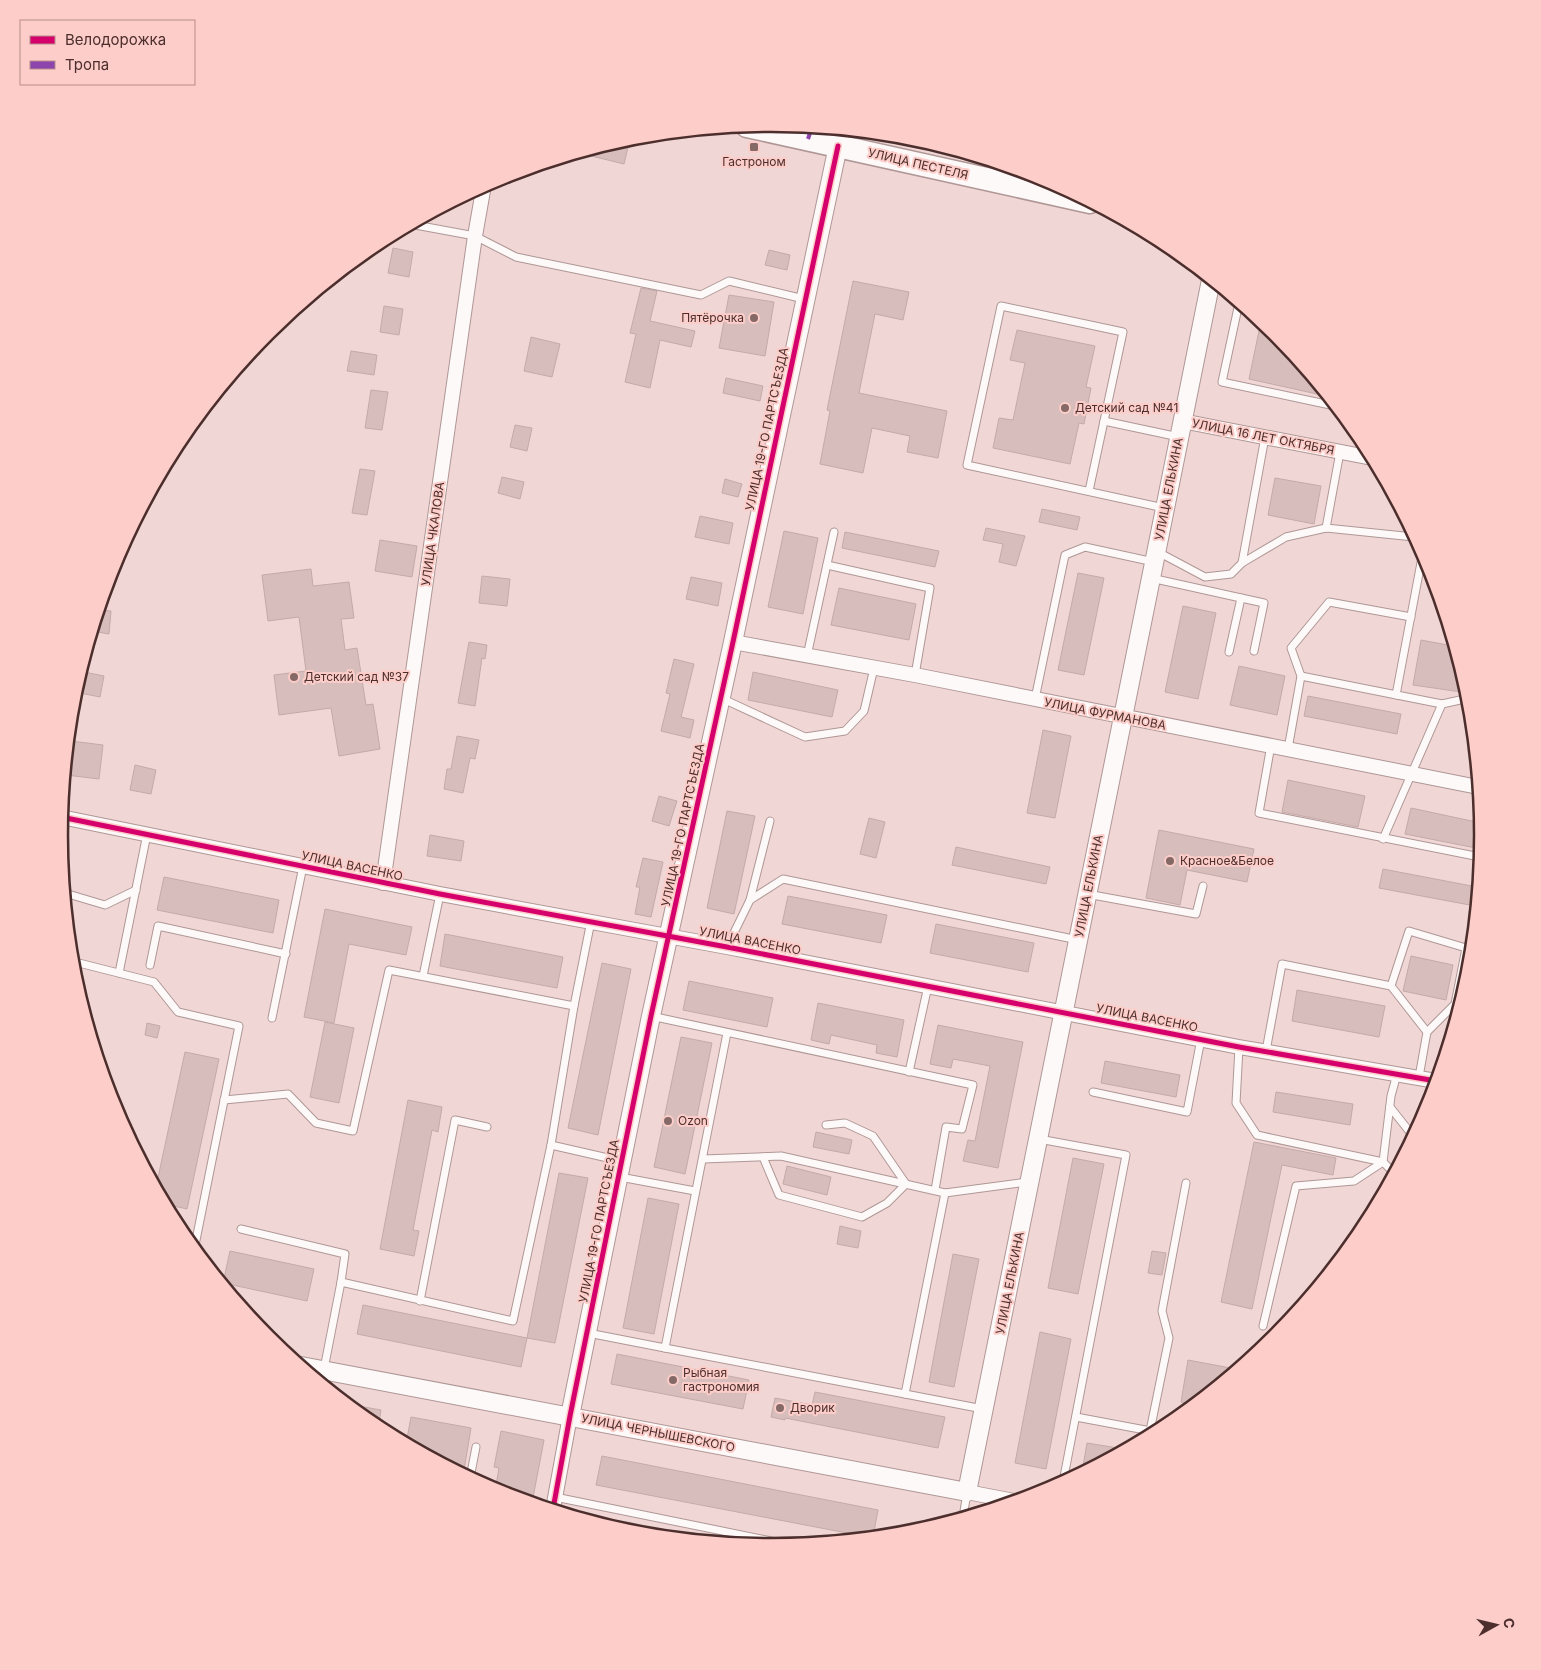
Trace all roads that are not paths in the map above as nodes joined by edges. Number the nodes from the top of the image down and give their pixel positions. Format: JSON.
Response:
{"nodes":[{"id":1,"x":775,"y":132,"type":"edge"},
{"id":2,"x":838,"y":146,"type":"junction"},
{"id":3,"x":482,"y":194,"type":"edge"},
{"id":4,"x":1063,"y":196,"type":"edge"},
{"id":5,"x":419,"y":226,"type":"edge"},
{"id":6,"x":475,"y":236,"type":"junction"},
{"id":7,"x":1209,"y":286,"type":"edge"},
{"id":8,"x":804,"y":299,"type":"junction"},
{"id":9,"x":1238,"y":309,"type":"edge"},
{"id":10,"x":1326,"y":404,"type":"edge"},
{"id":11,"x":1104,"y":421,"type":"junction"},
{"id":12,"x":1181,"y":429,"type":"junction"},
{"id":13,"x":1265,"y":437,"type":"junction"},
{"id":14,"x":1340,"y":452,"type":"junction"},
{"id":15,"x":1362,"y":456,"type":"edge"},
{"id":16,"x":1089,"y":491,"type":"junction"},
{"id":17,"x":1165,"y":508,"type":"junction"},
{"id":18,"x":1326,"y":528,"type":"junction"},
{"id":19,"x":834,"y":532,"type":"dead end"},
{"id":20,"x":1407,"y":536,"type":"edge"},
{"id":21,"x":1242,"y":563,"type":"junction"},
{"id":22,"x":1154,"y":564,"type":"junction"},
{"id":23,"x":827,"y":565,"type":"junction"},
{"id":24,"x":1420,"y":566,"type":"edge"},
{"id":25,"x":1241,"y":598,"type":"junction"},
{"id":26,"x":1410,"y":617,"type":"junction"},
{"id":27,"x":733,"y":642,"type":"junction"},
{"id":28,"x":1254,"y":651,"type":"dead end"},
{"id":29,"x":1229,"y":652,"type":"dead end"},
{"id":30,"x":808,"y":656,"type":"junction"},
{"id":31,"x":874,"y":668,"type":"junction"},
{"id":32,"x":915,"y":675,"type":"junction"},
{"id":33,"x":1301,"y":676,"type":"junction"},
{"id":34,"x":1396,"y":695,"type":"junction"},
{"id":35,"x":720,"y":698,"type":"junction"},
{"id":36,"x":1035,"y":700,"type":"junction"},
{"id":37,"x":1460,"y":700,"type":"edge"},
{"id":38,"x":1442,"y":704,"type":"junction"},
{"id":39,"x":1123,"y":718,"type":"junction"},
{"id":40,"x":1272,"y":746,"type":"junction"},
{"id":41,"x":1288,"y":749,"type":"junction"},
{"id":42,"x":1413,"y":774,"type":"junction"},
{"id":43,"x":1472,"y":786,"type":"edge"},
{"id":44,"x":68,"y":819,"type":"edge"},
{"id":45,"x":770,"y":821,"type":"dead end"},
{"id":46,"x":147,"y":834,"type":"junction"},
{"id":47,"x":1383,"y":839,"type":"junction"},
{"id":48,"x":1473,"y":856,"type":"edge"},
{"id":49,"x":303,"y":866,"type":"junction"},
{"id":50,"x":383,"y":883,"type":"junction"},
{"id":51,"x":1203,"y":886,"type":"dead end"},
{"id":52,"x":136,"y":890,"type":"junction"},
{"id":53,"x":70,"y":894,"type":"edge"},
{"id":54,"x":440,"y":894,"type":"junction"},
{"id":55,"x":1087,"y":894,"type":"junction"},
{"id":56,"x":750,"y":900,"type":"junction"},
{"id":57,"x":591,"y":921,"type":"junction"},
{"id":58,"x":669,"y":937,"type":"junction"},
{"id":59,"x":1078,"y":940,"type":"junction"},
{"id":60,"x":727,"y":947,"type":"junction"},
{"id":61,"x":1464,"y":947,"type":"edge"},
{"id":62,"x":286,"y":954,"type":"junction"},
{"id":63,"x":80,"y":963,"type":"edge"},
{"id":64,"x":150,"y":965,"type":"dead end"},
{"id":65,"x":119,"y":973,"type":"junction"},
{"id":66,"x":423,"y":976,"type":"junction"},
{"id":67,"x":928,"y":986,"type":"junction"},
{"id":68,"x":1391,"y":986,"type":"junction"},
{"id":69,"x":574,"y":1006,"type":"junction"},
{"id":70,"x":1452,"y":1007,"type":"edge"},
{"id":71,"x":1064,"y":1012,"type":"junction"},
{"id":72,"x":651,"y":1016,"type":"junction"},
{"id":73,"x":272,"y":1018,"type":"dead end"},
{"id":74,"x":1427,"y":1032,"type":"junction"},
{"id":75,"x":727,"y":1033,"type":"junction"},
{"id":76,"x":1202,"y":1039,"type":"junction"},
{"id":77,"x":1239,"y":1046,"type":"junction"},
{"id":78,"x":1266,"y":1052,"type":"junction"},
{"id":79,"x":909,"y":1072,"type":"junction"},
{"id":80,"x":1397,"y":1074,"type":"junction"},
{"id":81,"x":1419,"y":1077,"type":"junction"},
{"id":82,"x":1429,"y":1079,"type":"edge"},
{"id":83,"x":1093,"y":1092,"type":"dead end"},
{"id":84,"x":224,"y":1100,"type":"junction"},
{"id":85,"x":1390,"y":1107,"type":"junction"},
{"id":86,"x":826,"y":1125,"type":"dead end"},
{"id":87,"x":487,"y":1127,"type":"dead end"},
{"id":88,"x":1408,"y":1130,"type":"edge"},
{"id":89,"x":1038,"y":1138,"type":"junction"},
{"id":90,"x":551,"y":1145,"type":"junction"},
{"id":91,"x":763,"y":1157,"type":"junction"},
{"id":92,"x":703,"y":1159,"type":"junction"},
{"id":93,"x":1383,"y":1162,"type":"junction"},
{"id":94,"x":1389,"y":1168,"type":"edge"},
{"id":95,"x":620,"y":1169,"type":"junction"},
{"id":96,"x":1030,"y":1182,"type":"junction"},
{"id":97,"x":1186,"y":1183,"type":"dead end"},
{"id":98,"x":906,"y":1184,"type":"junction"},
{"id":99,"x":935,"y":1190,"type":"junction"},
{"id":100,"x":695,"y":1191,"type":"junction"},
{"id":101,"x":945,"y":1193,"type":"junction"},
{"id":102,"x":241,"y":1229,"type":"dead end"},
{"id":103,"x":196,"y":1239,"type":"edge"},
{"id":104,"x":341,"y":1282,"type":"junction"},
{"id":105,"x":420,"y":1301,"type":"junction"},
{"id":106,"x":1264,"y":1326,"type":"dead end"},
{"id":107,"x":587,"y":1332,"type":"junction"},
{"id":108,"x":665,"y":1348,"type":"junction"},
{"id":109,"x":312,"y":1368,"type":"edge"},
{"id":110,"x":323,"y":1370,"type":"junction"},
{"id":111,"x":905,"y":1394,"type":"junction"},
{"id":112,"x":984,"y":1410,"type":"junction"},
{"id":113,"x":570,"y":1416,"type":"junction"},
{"id":114,"x":1076,"y":1417,"type":"junction"},
{"id":115,"x":1154,"y":1424,"type":"edge"},
{"id":116,"x":1144,"y":1430,"type":"edge"},
{"id":117,"x":476,"y":1447,"type":"dead end"},
{"id":118,"x":471,"y":1471,"type":"edge"},
{"id":119,"x":1065,"y":1473,"type":"edge"},
{"id":120,"x":968,"y":1492,"type":"junction"},
{"id":121,"x":1002,"y":1499,"type":"edge"},
{"id":122,"x":554,"y":1503,"type":"edge"},
{"id":123,"x":964,"y":1510,"type":"edge"},
{"id":124,"x":745,"y":1537,"type":"edge"}],
"edges":[{"from":1,"to":2,"type":"main road","name":"УЛИЦА ПЕСТЕЛЯ"},
{"from":2,"to":4,"type":"main road","name":"УЛИЦА ПЕСТЕЛЯ"},
{"from":2,"to":8,"type":"street","name":"УЛИЦА 19-ГО ПАРТСЪЕЗДА"},
{"from":3,"to":6,"type":"street","name":"УЛИЦА ЧКАЛОВА"},
{"from":5,"to":6,"type":"lane"},
{"from":6,"to":8,"type":"lane"},
{"from":6,"to":50,"type":"street","name":"УЛИЦА ЧКАЛОВА"},
{"from":7,"to":12,"type":"street","name":"УЛИЦА ЕЛЬКИНА"},
{"from":8,"to":27,"type":"street","name":"УЛИЦА 19-ГО ПАРТСЪЕЗДА"},
{"from":9,"to":10,"type":"lane"},
{"from":11,"to":12,"type":"lane"},
{"from":11,"to":16,"type":"lane"},
{"from":11,"to":16,"type":"lane"},
{"from":12,"to":13,"type":"street","name":"УЛИЦА 16 ЛЕТ ОКТЯБРЯ"},
{"from":12,"to":17,"type":"street","name":"УЛИЦА ЕЛЬКИНА"},
{"from":13,"to":14,"type":"street","name":"УЛИЦА 16 ЛЕТ ОКТЯБРЯ"},
{"from":13,"to":21,"type":"lane"},
{"from":14,"to":15,"type":"street","name":"УЛИЦА 16 ЛЕТ ОКТЯБРЯ"},
{"from":14,"to":18,"type":"lane"},
{"from":16,"to":17,"type":"lane"},
{"from":17,"to":22,"type":"street","name":"УЛИЦА ЕЛЬКИНА"},
{"from":18,"to":20,"type":"lane"},
{"from":18,"to":21,"type":"lane"},
{"from":19,"to":23,"type":"lane"},
{"from":21,"to":22,"type":"lane"},
{"from":22,"to":25,"type":"lane"},
{"from":22,"to":36,"type":"lane"},
{"from":22,"to":39,"type":"street","name":"УЛИЦА ЕЛЬКИНА"},
{"from":23,"to":30,"type":"lane"},
{"from":23,"to":32,"type":"lane"},
{"from":24,"to":26,"type":"lane"},
{"from":25,"to":28,"type":"lane"},
{"from":25,"to":29,"type":"lane"},
{"from":26,"to":33,"type":"lane"},
{"from":26,"to":34,"type":"lane"},
{"from":27,"to":30,"type":"street","name":"УЛИЦА ФУРМАНОВА"},
{"from":27,"to":35,"type":"street","name":"УЛИЦА 19-ГО ПАРТСЪЕЗДА"},
{"from":30,"to":31,"type":"street","name":"УЛИЦА ФУРМАНОВА"},
{"from":31,"to":32,"type":"street","name":"УЛИЦА ФУРМАНОВА"},
{"from":31,"to":35,"type":"lane"},
{"from":32,"to":36,"type":"street","name":"УЛИЦА ФУРМАНОВА"},
{"from":33,"to":34,"type":"lane"},
{"from":33,"to":41,"type":"lane"},
{"from":34,"to":38,"type":"lane"},
{"from":35,"to":58,"type":"street","name":"УЛИЦА 19-ГО ПАРТСЪЕЗДА"},
{"from":36,"to":39,"type":"street","name":"УЛИЦА ФУРМАНОВА"},
{"from":37,"to":38,"type":"lane"},
{"from":38,"to":42,"type":"lane"},
{"from":39,"to":40,"type":"street","name":"УЛИЦА ФУРМАНОВА"},
{"from":39,"to":55,"type":"street","name":"УЛИЦА ЕЛЬКИНА"},
{"from":40,"to":41,"type":"street","name":"УЛИЦА ФУРМАНОВА"},
{"from":40,"to":47,"type":"lane"},
{"from":41,"to":42,"type":"street","name":"УЛИЦА ФУРМАНОВА"},
{"from":42,"to":43,"type":"street","name":"УЛИЦА ФУРМАНОВА"},
{"from":42,"to":47,"type":"lane"},
{"from":44,"to":46,"type":"street","name":"УЛИЦА ВАСЕНКО"},
{"from":45,"to":56,"type":"lane"},
{"from":46,"to":49,"type":"street","name":"УЛИЦА ВАСЕНКО"},
{"from":46,"to":52,"type":"lane"},
{"from":47,"to":48,"type":"lane"},
{"from":49,"to":50,"type":"street","name":"УЛИЦА ВАСЕНКО"},
{"from":49,"to":62,"type":"lane"},
{"from":50,"to":54,"type":"street","name":"УЛИЦА ВАСЕНКО"},
{"from":51,"to":55,"type":"lane"},
{"from":52,"to":53,"type":"lane"},
{"from":52,"to":65,"type":"lane"},
{"from":54,"to":57,"type":"street","name":"УЛИЦА ВАСЕНКО"},
{"from":54,"to":66,"type":"lane"},
{"from":55,"to":59,"type":"street","name":"УЛИЦА ЕЛЬКИНА"},
{"from":56,"to":59,"type":"lane"},
{"from":56,"to":60,"type":"lane"},
{"from":57,"to":58,"type":"street","name":"УЛИЦА ВАСЕНКО"},
{"from":57,"to":69,"type":"lane"},
{"from":58,"to":60,"type":"street","name":"УЛИЦА ВАСЕНКО"},
{"from":58,"to":72,"type":"street","name":"УЛИЦА 19-ГО ПАРТСЪЕЗДА"},
{"from":59,"to":71,"type":"street","name":"УЛИЦА ЕЛЬКИНА"},
{"from":60,"to":67,"type":"street","name":"УЛИЦА ВАСЕНКО"},
{"from":61,"to":68,"type":"lane"},
{"from":62,"to":64,"type":"lane"},
{"from":62,"to":73,"type":"lane"},
{"from":63,"to":65,"type":"lane"},
{"from":65,"to":84,"type":"lane"},
{"from":66,"to":69,"type":"lane"},
{"from":66,"to":84,"type":"lane"},
{"from":67,"to":71,"type":"street","name":"УЛИЦА ВАСЕНКО"},
{"from":67,"to":79,"type":"lane"},
{"from":68,"to":74,"type":"lane"},
{"from":68,"to":78,"type":"lane"},
{"from":69,"to":90,"type":"lane"},
{"from":70,"to":74,"type":"lane"},
{"from":71,"to":76,"type":"street","name":"УЛИЦА ВАСЕНКО"},
{"from":71,"to":89,"type":"street","name":"УЛИЦА ЕЛЬКИНА"},
{"from":72,"to":75,"type":"lane"},
{"from":72,"to":95,"type":"street","name":"УЛИЦА 19-ГО ПАРТСЪЕЗДА"},
{"from":74,"to":81,"type":"lane"},
{"from":75,"to":79,"type":"lane"},
{"from":75,"to":92,"type":"lane"},
{"from":76,"to":77,"type":"street","name":"УЛИЦА ВАСЕНКО"},
{"from":76,"to":83,"type":"lane"},
{"from":77,"to":78,"type":"street","name":"УЛИЦА ВАСЕНКО"},
{"from":77,"to":93,"type":"lane"},
{"from":78,"to":80,"type":"street","name":"УЛИЦА ВАСЕНКО"},
{"from":79,"to":99,"type":"lane"},
{"from":80,"to":81,"type":"street","name":"УЛИЦА ВАСЕНКО"},
{"from":80,"to":85,"type":"lane"},
{"from":81,"to":82,"type":"street","name":"УЛИЦА ВАСЕНКО"},
{"from":84,"to":103,"type":"lane"},
{"from":85,"to":88,"type":"lane"},
{"from":85,"to":93,"type":"lane"},
{"from":86,"to":98,"type":"lane"},
{"from":87,"to":105,"type":"lane"},
{"from":89,"to":96,"type":"street","name":"УЛИЦА ЕЛЬКИНА"},
{"from":89,"to":114,"type":"lane"},
{"from":90,"to":95,"type":"lane"},
{"from":90,"to":105,"type":"lane"},
{"from":91,"to":92,"type":"lane"},
{"from":91,"to":98,"type":"lane"},
{"from":91,"to":98,"type":"lane"},
{"from":92,"to":100,"type":"lane"},
{"from":93,"to":94,"type":"lane"},
{"from":93,"to":106,"type":"lane"},
{"from":95,"to":100,"type":"lane"},
{"from":95,"to":107,"type":"street","name":"УЛИЦА 19-ГО ПАРТСЪЕЗДА"},
{"from":96,"to":101,"type":"lane"},
{"from":96,"to":112,"type":"street","name":"УЛИЦА ЕЛЬКИНА"},
{"from":97,"to":115,"type":"lane"},
{"from":98,"to":99,"type":"lane"},
{"from":99,"to":101,"type":"lane"},
{"from":100,"to":108,"type":"lane"},
{"from":101,"to":111,"type":"lane"},
{"from":102,"to":104,"type":"lane"},
{"from":104,"to":105,"type":"lane"},
{"from":104,"to":110,"type":"lane"},
{"from":107,"to":108,"type":"lane"},
{"from":107,"to":113,"type":"street","name":"УЛИЦА 19-ГО ПАРТСЪЕЗДА"},
{"from":108,"to":111,"type":"lane"},
{"from":109,"to":110,"type":"street","name":"УЛИЦА ЧЕРНЫШЕВСКОГО"},
{"from":110,"to":113,"type":"street","name":"УЛИЦА ЧЕРНЫШЕВСКОГО"},
{"from":111,"to":112,"type":"lane"},
{"from":112,"to":120,"type":"street","name":"УЛИЦА ЕЛЬКИНА"},
{"from":113,"to":120,"type":"street","name":"УЛИЦА ЧЕРНЫШЕВСКОГО"},
{"from":113,"to":122,"type":"street","name":"УЛИЦА 19-ГО ПАРТСЪЕЗДА"},
{"from":114,"to":116,"type":"lane"},
{"from":114,"to":119,"type":"lane"},
{"from":117,"to":118,"type":"lane"},
{"from":120,"to":121,"type":"street","name":"УЛИЦА ЧЕРНЫШЕВСКОГО"},
{"from":120,"to":123,"type":"lane"},
{"from":122,"to":124,"type":"lane"}]}
